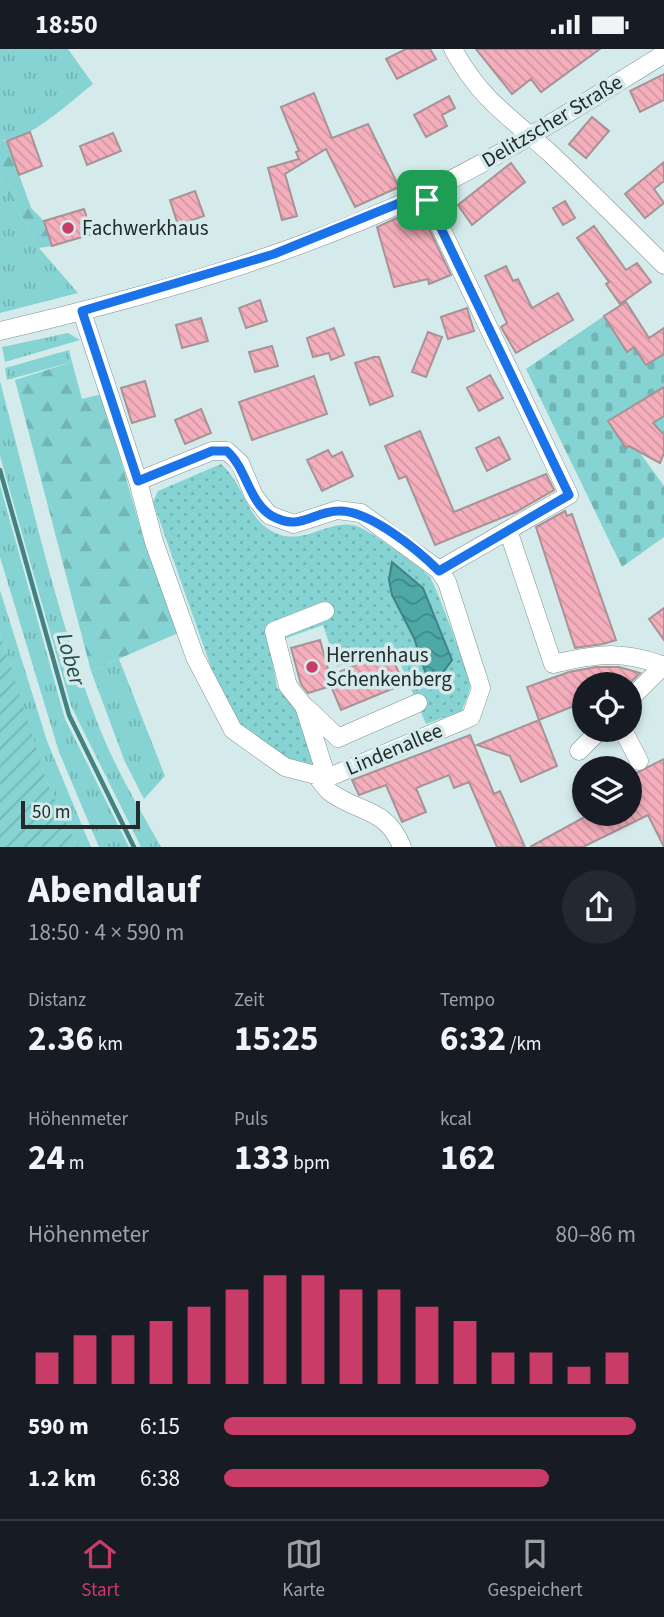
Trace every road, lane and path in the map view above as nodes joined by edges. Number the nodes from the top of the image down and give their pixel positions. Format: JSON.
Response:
{"nodes":[{"id":1,"x":453,"y":49,"type":"edge"},
{"id":2,"x":664,"y":54,"type":"edge"},
{"id":3,"x":530,"y":135,"type":"junction"},
{"id":4,"x":424,"y":193,"type":"junction"},
{"id":5,"x":664,"y":265,"type":"edge"},
{"id":6,"x":82,"y":311,"type":"junction"},
{"id":7,"x":0,"y":331,"type":"edge"},
{"id":8,"x":138,"y":481,"type":"junction"},
{"id":9,"x":509,"y":533,"type":"junction"},
{"id":10,"x":439,"y":571,"type":"junction"},
{"id":11,"x":325,"y":611,"type":"dead end"},
{"id":12,"x":663,"y":665,"type":"edge"},
{"id":13,"x":642,"y":687,"type":"edge"},
{"id":14,"x":418,"y":703,"type":"dead end"},
{"id":15,"x":304,"y":706,"type":"junction"},
{"id":16,"x":588,"y":742,"type":"edge"},
{"id":17,"x":579,"y":751,"type":"dead end"},
{"id":18,"x":321,"y":777,"type":"junction"},
{"id":19,"x":402,"y":847,"type":"edge"}],
"edges":[{"from":1,"to":3,"type":"street"},
{"from":2,"to":3,"type":"street","name":"Delitzscher Straße"},
{"from":3,"to":4,"type":"street","name":"Delitzscher Straße"},
{"from":3,"to":5,"type":"street"},
{"from":4,"to":6,"type":"street","name":"Delitzscher Straße"},
{"from":4,"to":9,"type":"street"},
{"from":6,"to":7,"type":"street","name":"Delitzscher Straße"},
{"from":6,"to":8,"type":"street","name":"Lindenallee"},
{"from":8,"to":10,"type":"street","name":"Lindenallee"},
{"from":8,"to":18,"type":"street","name":"Lindenallee"},
{"from":9,"to":10,"type":"street"},
{"from":9,"to":12,"type":"street"},
{"from":10,"to":18,"type":"street","name":"Lindenallee"},
{"from":11,"to":15,"type":"street"},
{"from":12,"to":13,"type":"street"},
{"from":14,"to":15,"type":"street"},
{"from":15,"to":18,"type":"street"},
{"from":16,"to":17,"type":"street"},
{"from":18,"to":19,"type":"street"}]}
